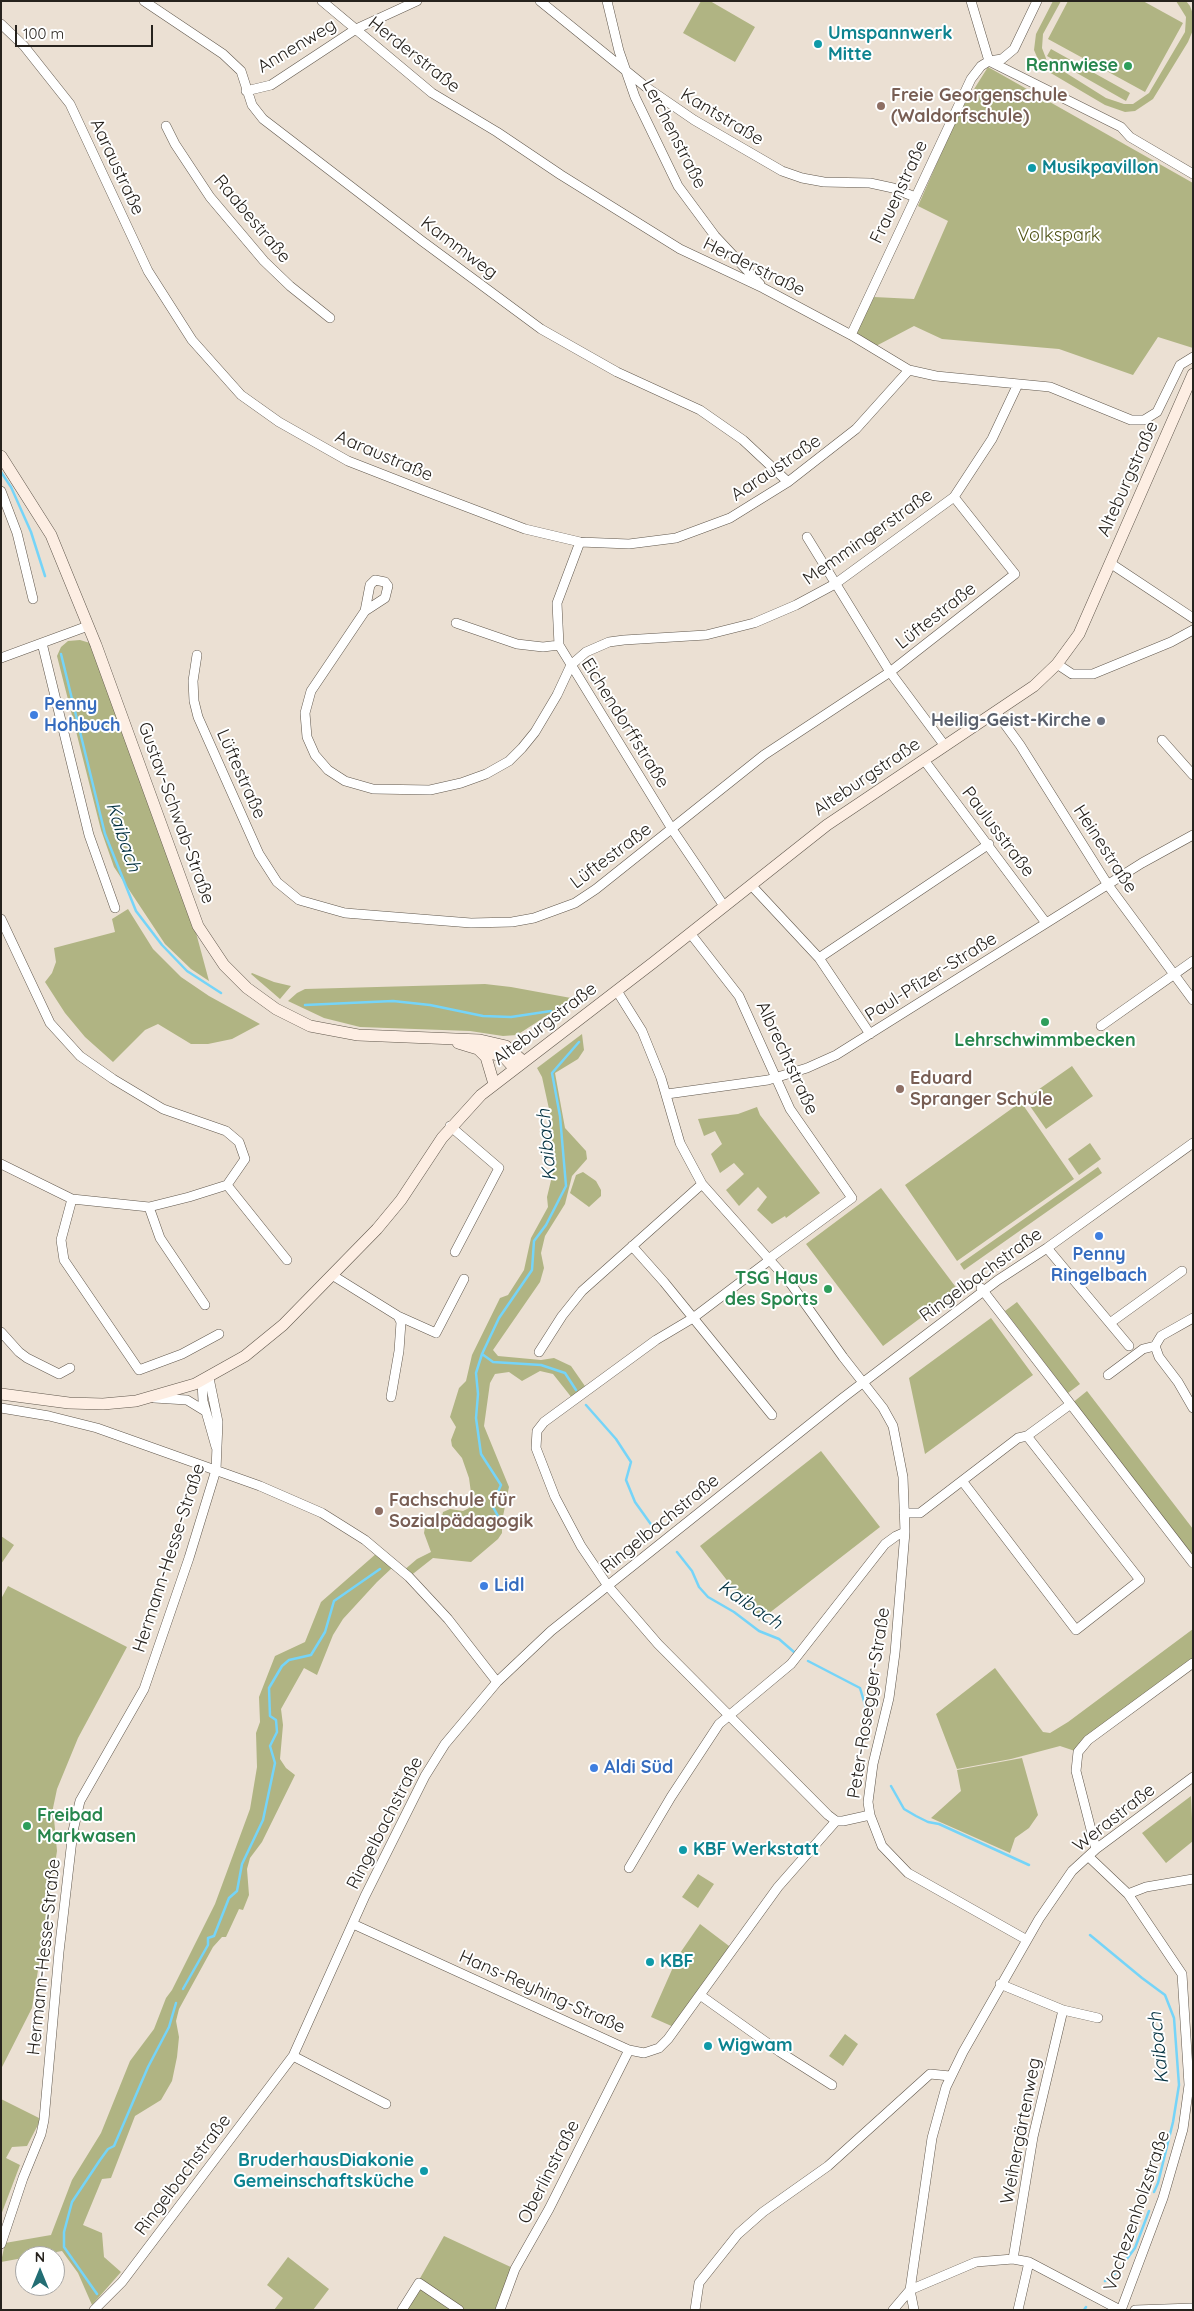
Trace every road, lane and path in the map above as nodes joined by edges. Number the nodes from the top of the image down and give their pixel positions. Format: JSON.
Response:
{"nodes":[{"id":1,"x":144,"y":1,"type":"edge"},
{"id":2,"x":322,"y":1,"type":"edge"},
{"id":3,"x":417,"y":1,"type":"edge"},
{"id":4,"x":540,"y":1,"type":"edge"},
{"id":5,"x":607,"y":1,"type":"edge"},
{"id":6,"x":971,"y":1,"type":"edge"},
{"id":7,"x":1037,"y":1,"type":"edge"},
{"id":8,"x":1,"y":24,"type":"edge"},
{"id":9,"x":356,"y":29,"type":"junction"},
{"id":10,"x":989,"y":61,"type":"junction"},
{"id":11,"x":626,"y":72,"type":"junction"},
{"id":12,"x":246,"y":91,"type":"junction"},
{"id":13,"x":166,"y":126,"type":"dead end"},
{"id":14,"x":1193,"y":174,"type":"edge"},
{"id":15,"x":915,"y":197,"type":"junction"},
{"id":16,"x":763,"y":288,"type":"junction"},
{"id":17,"x":330,"y":318,"type":"dead end"},
{"id":18,"x":851,"y":335,"type":"junction"},
{"id":19,"x":1193,"y":357,"type":"edge"},
{"id":20,"x":909,"y":370,"type":"junction"},
{"id":21,"x":1193,"y":374,"type":"edge"},
{"id":22,"x":1018,"y":384,"type":"junction"},
{"id":23,"x":1,"y":456,"type":"edge"},
{"id":24,"x":788,"y":482,"type":"junction"},
{"id":25,"x":1,"y":491,"type":"edge"},
{"id":26,"x":954,"y":497,"type":"junction"},
{"id":27,"x":807,"y":537,"type":"dead end"},
{"id":28,"x":580,"y":542,"type":"junction"},
{"id":29,"x":1110,"y":563,"type":"junction"},
{"id":30,"x":834,"y":584,"type":"junction"},
{"id":31,"x":34,"y":599,"type":"dead end"},
{"id":32,"x":365,"y":611,"type":"dead end"},
{"id":33,"x":1193,"y":618,"type":"edge"},
{"id":34,"x":456,"y":623,"type":"dead end"},
{"id":35,"x":88,"y":626,"type":"junction"},
{"id":36,"x":1193,"y":630,"type":"edge"},
{"id":37,"x":42,"y":643,"type":"junction"},
{"id":38,"x":559,"y":645,"type":"junction"},
{"id":39,"x":197,"y":655,"type":"dead end"},
{"id":40,"x":1,"y":658,"type":"edge"},
{"id":41,"x":1057,"y":664,"type":"junction"},
{"id":42,"x":571,"y":665,"type":"junction"},
{"id":43,"x":890,"y":672,"type":"junction"},
{"id":44,"x":996,"y":712,"type":"junction"},
{"id":45,"x":1162,"y":740,"type":"dead end"},
{"id":46,"x":945,"y":746,"type":"junction"},
{"id":47,"x":924,"y":760,"type":"junction"},
{"id":48,"x":1193,"y":775,"type":"edge"},
{"id":49,"x":672,"y":829,"type":"junction"},
{"id":50,"x":1193,"y":835,"type":"edge"},
{"id":51,"x":989,"y":844,"type":"junction"},
{"id":52,"x":751,"y":885,"type":"junction"},
{"id":53,"x":1108,"y":885,"type":"junction"},
{"id":54,"x":724,"y":906,"type":"junction"},
{"id":55,"x":115,"y":908,"type":"dead end"},
{"id":56,"x":1,"y":920,"type":"edge"},
{"id":57,"x":1046,"y":923,"type":"junction"},
{"id":58,"x":690,"y":933,"type":"junction"},
{"id":59,"x":819,"y":958,"type":"junction"},
{"id":60,"x":1193,"y":961,"type":"edge"},
{"id":61,"x":1174,"y":974,"type":"junction"},
{"id":62,"x":617,"y":991,"type":"junction"},
{"id":63,"x":1193,"y":1000,"type":"edge"},
{"id":64,"x":1101,"y":1026,"type":"dead end"},
{"id":65,"x":870,"y":1034,"type":"junction"},
{"id":66,"x":440,"y":1038,"type":"junction"},
{"id":67,"x":476,"y":1048,"type":"junction"},
{"id":68,"x":519,"y":1065,"type":"junction"},
{"id":69,"x":775,"y":1078,"type":"junction"},
{"id":70,"x":494,"y":1084,"type":"junction"},
{"id":71,"x":667,"y":1094,"type":"junction"},
{"id":72,"x":450,"y":1126,"type":"junction"},
{"id":73,"x":1191,"y":1146,"type":"edge"},
{"id":74,"x":1,"y":1164,"type":"edge"},
{"id":75,"x":702,"y":1184,"type":"junction"},
{"id":76,"x":228,"y":1185,"type":"junction"},
{"id":77,"x":72,"y":1199,"type":"junction"},
{"id":78,"x":150,"y":1207,"type":"junction"},
{"id":79,"x":632,"y":1246,"type":"junction"},
{"id":80,"x":1047,"y":1248,"type":"junction"},
{"id":81,"x":455,"y":1252,"type":"dead end"},
{"id":82,"x":771,"y":1258,"type":"junction"},
{"id":83,"x":287,"y":1260,"type":"dead end"},
{"id":84,"x":1182,"y":1271,"type":"dead end"},
{"id":85,"x":332,"y":1275,"type":"junction"},
{"id":86,"x":464,"y":1279,"type":"dead end"},
{"id":87,"x":982,"y":1289,"type":"junction"},
{"id":88,"x":205,"y":1305,"type":"dead end"},
{"id":89,"x":398,"y":1316,"type":"junction"},
{"id":90,"x":693,"y":1318,"type":"junction"},
{"id":91,"x":1193,"y":1318,"type":"edge"},
{"id":92,"x":1110,"y":1323,"type":"junction"},
{"id":93,"x":1,"y":1332,"type":"edge"},
{"id":94,"x":219,"y":1334,"type":"dead end"},
{"id":95,"x":1129,"y":1346,"type":"dead end"},
{"id":96,"x":1155,"y":1346,"type":"junction"},
{"id":97,"x":539,"y":1352,"type":"dead end"},
{"id":98,"x":70,"y":1368,"type":"dead end"},
{"id":99,"x":1108,"y":1375,"type":"dead end"},
{"id":100,"x":205,"y":1379,"type":"junction"},
{"id":101,"x":864,"y":1383,"type":"junction"},
{"id":102,"x":1,"y":1394,"type":"edge"},
{"id":103,"x":391,"y":1397,"type":"dead end"},
{"id":104,"x":146,"y":1399,"type":"junction"},
{"id":105,"x":1068,"y":1406,"type":"dead end"},
{"id":106,"x":1,"y":1408,"type":"edge"},
{"id":107,"x":1193,"y":1408,"type":"edge"},
{"id":108,"x":205,"y":1411,"type":"junction"},
{"id":109,"x":772,"y":1415,"type":"dead end"},
{"id":110,"x":1028,"y":1436,"type":"junction"},
{"id":111,"x":218,"y":1454,"type":"junction"},
{"id":112,"x":216,"y":1470,"type":"junction"},
{"id":113,"x":963,"y":1482,"type":"junction"},
{"id":114,"x":904,"y":1513,"type":"junction"},
{"id":115,"x":905,"y":1532,"type":"junction"},
{"id":116,"x":1193,"y":1563,"type":"edge"},
{"id":117,"x":608,"y":1586,"type":"junction"},
{"id":118,"x":1193,"y":1663,"type":"edge"},
{"id":119,"x":497,"y":1682,"type":"junction"},
{"id":120,"x":728,"y":1715,"type":"junction"},
{"id":121,"x":1193,"y":1777,"type":"edge"},
{"id":122,"x":870,"y":1815,"type":"junction"},
{"id":123,"x":836,"y":1820,"type":"junction"},
{"id":124,"x":1096,"y":1849,"type":"junction"},
{"id":125,"x":1090,"y":1857,"type":"junction"},
{"id":126,"x":629,"y":1868,"type":"dead end"},
{"id":127,"x":1193,"y":1879,"type":"edge"},
{"id":128,"x":1128,"y":1894,"type":"junction"},
{"id":129,"x":353,"y":1924,"type":"junction"},
{"id":130,"x":1027,"y":1940,"type":"junction"},
{"id":131,"x":1000,"y":1984,"type":"junction"},
{"id":132,"x":700,"y":1995,"type":"junction"},
{"id":133,"x":1063,"y":2010,"type":"junction"},
{"id":134,"x":1098,"y":2018,"type":"dead end"},
{"id":135,"x":629,"y":2050,"type":"junction"},
{"id":136,"x":293,"y":2056,"type":"junction"},
{"id":137,"x":950,"y":2076,"type":"junction"},
{"id":138,"x":832,"y":2085,"type":"dead end"},
{"id":139,"x":386,"y":2104,"type":"dead end"},
{"id":140,"x":1,"y":2244,"type":"edge"},
{"id":141,"x":1014,"y":2259,"type":"junction"},
{"id":142,"x":1030,"y":2262,"type":"junction"},
{"id":143,"x":910,"y":2290,"type":"junction"},
{"id":144,"x":1193,"y":2308,"type":"edge"},
{"id":145,"x":94,"y":2310,"type":"edge"},
{"id":146,"x":402,"y":2310,"type":"edge"},
{"id":147,"x":459,"y":2310,"type":"edge"},
{"id":148,"x":500,"y":2310,"type":"edge"},
{"id":149,"x":695,"y":2310,"type":"edge"},
{"id":150,"x":893,"y":2310,"type":"edge"},
{"id":151,"x":914,"y":2310,"type":"edge"},
{"id":152,"x":1018,"y":2310,"type":"edge"},
{"id":153,"x":1120,"y":2310,"type":"edge"},
{"id":154,"x":1135,"y":2310,"type":"edge"}],
"edges":[{"from":1,"to":12,"type":"street","name":"Kammweg"},
{"from":2,"to":9,"type":"street","name":"Herderstraße"},
{"from":3,"to":9,"type":"street","name":"Annenweg"},
{"from":4,"to":11,"type":"street","name":"Kantstraße"},
{"from":5,"to":11,"type":"street","name":"Lerchenstraße"},
{"from":6,"to":10,"type":"street"},
{"from":7,"to":10,"type":"street","name":"Frauenstraße"},
{"from":8,"to":28,"type":"street","name":"Aaraustraße"},
{"from":9,"to":12,"type":"street","name":"Annenweg"},
{"from":9,"to":16,"type":"street","name":"Herderstraße"},
{"from":10,"to":14,"type":"street"},
{"from":10,"to":15,"type":"street","name":"Frauenstraße"},
{"from":11,"to":15,"type":"street","name":"Kantstraße"},
{"from":11,"to":16,"type":"street","name":"Lerchenstraße"},
{"from":12,"to":24,"type":"street","name":"Kammweg"},
{"from":13,"to":17,"type":"street","name":"Raabestraße"},
{"from":15,"to":18,"type":"street","name":"Frauenstraße"},
{"from":16,"to":18,"type":"street","name":"Herderstraße"},
{"from":18,"to":20,"type":"street","name":"Herderstraße"},
{"from":19,"to":22,"type":"street","name":"Herderstraße"},
{"from":20,"to":22,"type":"street","name":"Herderstraße"},
{"from":20,"to":24,"type":"street","name":"Aaraustraße"},
{"from":21,"to":29,"type":"main road","name":"Alteburgstraße"},
{"from":22,"to":26,"type":"street","name":"Memmingerstraße"},
{"from":23,"to":35,"type":"main road","name":"Gustav-Schwab-Straße"},
{"from":24,"to":28,"type":"street","name":"Aaraustraße"},
{"from":25,"to":31,"type":"street"},
{"from":26,"to":30,"type":"street","name":"Memmingerstraße"},
{"from":26,"to":43,"type":"street","name":"Lüftestraße"},
{"from":27,"to":30,"type":"street"},
{"from":28,"to":38,"type":"street","name":"Eichendorffstraße"},
{"from":29,"to":33,"type":"street"},
{"from":29,"to":41,"type":"main road","name":"Alteburgstraße"},
{"from":30,"to":42,"type":"street","name":"Memmingerstraße"},
{"from":30,"to":43,"type":"street"},
{"from":32,"to":42,"type":"street","name":"Memmingerstraße"},
{"from":34,"to":38,"type":"street"},
{"from":35,"to":37,"type":"street"},
{"from":35,"to":66,"type":"main road","name":"Gustav-Schwab-Straße"},
{"from":36,"to":41,"type":"street"},
{"from":37,"to":40,"type":"street"},
{"from":37,"to":55,"type":"street"},
{"from":38,"to":42,"type":"street","name":"Eichendorffstraße"},
{"from":39,"to":49,"type":"street","name":"Lüftestraße"},
{"from":41,"to":44,"type":"main road","name":"Alteburgstraße"},
{"from":42,"to":49,"type":"street","name":"Eichendorffstraße"},
{"from":43,"to":46,"type":"street"},
{"from":43,"to":49,"type":"street","name":"Lüftestraße"},
{"from":44,"to":46,"type":"main road","name":"Alteburgstraße"},
{"from":44,"to":53,"type":"street","name":"Heinestraße"},
{"from":45,"to":48,"type":"street"},
{"from":46,"to":47,"type":"main road","name":"Alteburgstraße"},
{"from":47,"to":51,"type":"street","name":"Paulusstraße"},
{"from":47,"to":52,"type":"main road","name":"Alteburgstraße"},
{"from":49,"to":54,"type":"street","name":"Eichendorffstraße"},
{"from":50,"to":53,"type":"street","name":"Paul-Pfizer-Straße"},
{"from":51,"to":57,"type":"street","name":"Paulusstraße"},
{"from":51,"to":59,"type":"street"},
{"from":52,"to":54,"type":"main road","name":"Alteburgstraße"},
{"from":52,"to":59,"type":"street"},
{"from":53,"to":57,"type":"street","name":"Paul-Pfizer-Straße"},
{"from":53,"to":61,"type":"street","name":"Heinestraße"},
{"from":54,"to":58,"type":"main road","name":"Alteburgstraße"},
{"from":56,"to":76,"type":"street"},
{"from":57,"to":65,"type":"street","name":"Paul-Pfizer-Straße"},
{"from":58,"to":62,"type":"main road","name":"Alteburgstraße"},
{"from":58,"to":69,"type":"street","name":"Albrechtstraße"},
{"from":59,"to":65,"type":"street"},
{"from":60,"to":61,"type":"street"},
{"from":61,"to":63,"type":"street","name":"Heinestraße"},
{"from":61,"to":64,"type":"street"},
{"from":62,"to":68,"type":"main road","name":"Alteburgstraße"},
{"from":62,"to":71,"type":"street","name":"Peter-Rosegger-Straße"},
{"from":65,"to":69,"type":"street","name":"Paul-Pfizer-Straße"},
{"from":66,"to":67,"type":"main road","name":"Gustav-Schwab-Straße"},
{"from":66,"to":68,"type":"main road","name":"Gustav-Schwab-Straße"},
{"from":67,"to":68,"type":"main road","name":"Gustav-Schwab-Straße"},
{"from":67,"to":70,"type":"main road"},
{"from":68,"to":70,"type":"main road","name":"Alteburgstraße"},
{"from":69,"to":71,"type":"street","name":"Paul-Pfizer-Straße"},
{"from":69,"to":82,"type":"street","name":"Albrechtstraße"},
{"from":70,"to":72,"type":"main road","name":"Alteburgstraße"},
{"from":71,"to":75,"type":"street","name":"Peter-Rosegger-Straße"},
{"from":72,"to":81,"type":"street"},
{"from":72,"to":85,"type":"main road","name":"Alteburgstraße"},
{"from":73,"to":80,"type":"street","name":"Ringelbachstraße"},
{"from":74,"to":77,"type":"street"},
{"from":75,"to":79,"type":"street"},
{"from":75,"to":82,"type":"street","name":"Peter-Rosegger-Straße"},
{"from":76,"to":78,"type":"street"},
{"from":76,"to":83,"type":"street"},
{"from":77,"to":78,"type":"street"},
{"from":77,"to":94,"type":"street"},
{"from":78,"to":88,"type":"street"},
{"from":79,"to":90,"type":"street"},
{"from":79,"to":97,"type":"street"},
{"from":80,"to":87,"type":"street","name":"Ringelbachstraße"},
{"from":80,"to":92,"type":"street"},
{"from":82,"to":90,"type":"street"},
{"from":82,"to":101,"type":"street","name":"Peter-Rosegger-Straße"},
{"from":84,"to":92,"type":"street"},
{"from":85,"to":89,"type":"street"},
{"from":85,"to":100,"type":"main road","name":"Alteburgstraße"},
{"from":86,"to":89,"type":"street"},
{"from":87,"to":101,"type":"street","name":"Ringelbachstraße"},
{"from":87,"to":116,"type":"street"},
{"from":89,"to":103,"type":"street"},
{"from":90,"to":109,"type":"street"},
{"from":90,"to":117,"type":"street"},
{"from":91,"to":96,"type":"street"},
{"from":92,"to":95,"type":"street"},
{"from":93,"to":98,"type":"street"},
{"from":96,"to":99,"type":"street"},
{"from":96,"to":107,"type":"street"},
{"from":100,"to":104,"type":"main road","name":"Alteburgstraße"},
{"from":100,"to":108,"type":"street","name":"Hermann-Hesse-Straße"},
{"from":100,"to":111,"type":"street","name":"Hermann-Hesse-Straße"},
{"from":101,"to":114,"type":"street","name":"Peter-Rosegger-Straße"},
{"from":101,"to":117,"type":"street","name":"Ringelbachstraße"},
{"from":102,"to":104,"type":"main road","name":"Alteburgstraße"},
{"from":104,"to":108,"type":"street"},
{"from":105,"to":110,"type":"street"},
{"from":106,"to":112,"type":"street"},
{"from":108,"to":111,"type":"street","name":"Hermann-Hesse-Straße"},
{"from":110,"to":113,"type":"street"},
{"from":110,"to":113,"type":"street"},
{"from":111,"to":112,"type":"street","name":"Hermann-Hesse-Straße"},
{"from":112,"to":119,"type":"street"},
{"from":112,"to":140,"type":"street","name":"Hermann-Hesse-Straße"},
{"from":113,"to":114,"type":"street"},
{"from":114,"to":115,"type":"street","name":"Peter-Rosegger-Straße"},
{"from":115,"to":120,"type":"street"},
{"from":115,"to":122,"type":"street","name":"Peter-Rosegger-Straße"},
{"from":117,"to":119,"type":"street","name":"Ringelbachstraße"},
{"from":117,"to":120,"type":"street"},
{"from":118,"to":124,"type":"street"},
{"from":119,"to":129,"type":"street","name":"Ringelbachstraße"},
{"from":120,"to":123,"type":"street"},
{"from":120,"to":126,"type":"street"},
{"from":121,"to":124,"type":"street","name":"Werastraße"},
{"from":122,"to":123,"type":"street"},
{"from":122,"to":130,"type":"street","name":"Peter-Rosegger-Straße"},
{"from":123,"to":132,"type":"street","name":"Hans-Reyhing-Straße"},
{"from":124,"to":125,"type":"street","name":"Werastraße"},
{"from":125,"to":128,"type":"street","name":"Vochezenholzstraße"},
{"from":125,"to":130,"type":"street","name":"Werastraße"},
{"from":127,"to":128,"type":"street"},
{"from":128,"to":153,"type":"street","name":"Vochezenholzstraße"},
{"from":129,"to":135,"type":"street","name":"Hans-Reyhing-Straße"},
{"from":129,"to":136,"type":"street","name":"Ringelbachstraße"},
{"from":130,"to":131,"type":"street"},
{"from":131,"to":133,"type":"street"},
{"from":131,"to":137,"type":"street"},
{"from":132,"to":135,"type":"street","name":"Hans-Reyhing-Straße"},
{"from":132,"to":138,"type":"street"},
{"from":133,"to":134,"type":"street"},
{"from":133,"to":141,"type":"street","name":"Weihergärtenweg"},
{"from":135,"to":148,"type":"street","name":"Oberlinstraße"},
{"from":136,"to":139,"type":"street"},
{"from":136,"to":145,"type":"street","name":"Ringelbachstraße"},
{"from":137,"to":143,"type":"street"},
{"from":137,"to":149,"type":"street"},
{"from":141,"to":142,"type":"street"},
{"from":141,"to":143,"type":"street"},
{"from":142,"to":152,"type":"street"},
{"from":142,"to":153,"type":"street"},
{"from":143,"to":150,"type":"street"},
{"from":143,"to":151,"type":"street"},
{"from":144,"to":154,"type":"street"},
{"from":146,"to":147,"type":"street"}]}
